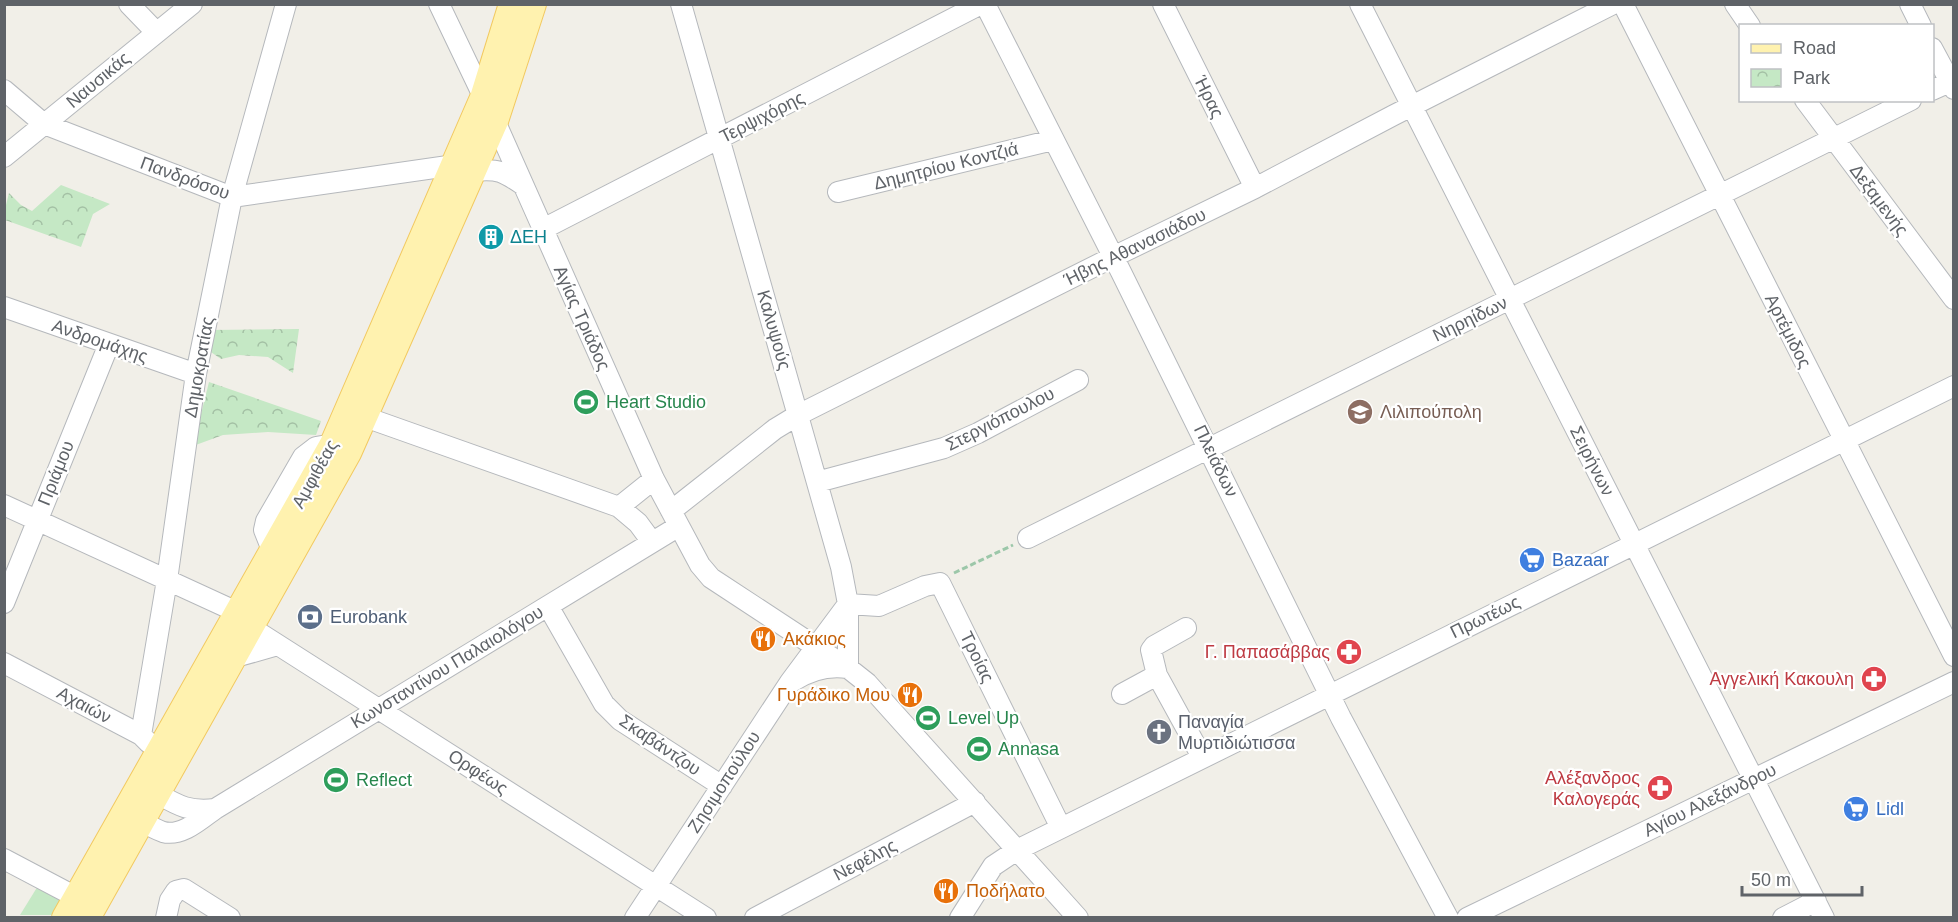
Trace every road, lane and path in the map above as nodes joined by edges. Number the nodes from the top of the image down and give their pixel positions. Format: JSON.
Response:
{"nodes":[{"id":1,"x":129,"y":4,"type":"edge"},
{"id":2,"x":192,"y":4,"type":"edge"},
{"id":3,"x":286,"y":4,"type":"edge"},
{"id":4,"x":439,"y":4,"type":"edge"},
{"id":5,"x":512,"y":4,"type":"edge"},
{"id":6,"x":533,"y":4,"type":"edge"},
{"id":7,"x":681,"y":4,"type":"edge"},
{"id":8,"x":983,"y":4,"type":"edge"},
{"id":9,"x":1163,"y":4,"type":"edge"},
{"id":10,"x":1360,"y":4,"type":"edge"},
{"id":11,"x":1614,"y":4,"type":"edge"},
{"id":12,"x":1623,"y":4,"type":"edge"},
{"id":13,"x":1735,"y":4,"type":"edge"},
{"id":14,"x":1910,"y":4,"type":"edge"},
{"id":15,"x":1749,"y":24,"type":"edge"},
{"id":16,"x":1920,"y":24,"type":"edge"},
{"id":17,"x":156,"y":32,"type":"junction"},
{"id":18,"x":1934,"y":53,"type":"edge"},
{"id":19,"x":1947,"y":85,"type":"edge"},
{"id":20,"x":4,"y":90,"type":"edge"},
{"id":21,"x":483,"y":98,"type":"junction"},
{"id":22,"x":1806,"y":102,"type":"edge"},
{"id":23,"x":1907,"y":102,"type":"edge"},
{"id":24,"x":1412,"y":106,"type":"junction"},
{"id":25,"x":495,"y":122,"type":"junction"},
{"id":26,"x":44,"y":124,"type":"junction"},
{"id":27,"x":720,"y":138,"type":"junction"},
{"id":28,"x":1834,"y":139,"type":"junction"},
{"id":29,"x":1053,"y":140,"type":"junction"},
{"id":30,"x":4,"y":156,"type":"edge"},
{"id":31,"x":464,"y":168,"type":"junction"},
{"id":32,"x":524,"y":186,"type":"junction"},
{"id":33,"x":1255,"y":188,"type":"junction"},
{"id":34,"x":838,"y":192,"type":"dead end"},
{"id":35,"x":1720,"y":195,"type":"junction"},
{"id":36,"x":232,"y":197,"type":"junction"},
{"id":37,"x":543,"y":229,"type":"junction"},
{"id":38,"x":1113,"y":257,"type":"junction"},
{"id":39,"x":1510,"y":299,"type":"junction"},
{"id":40,"x":1953,"y":299,"type":"edge"},
{"id":41,"x":4,"y":307,"type":"edge"},
{"id":42,"x":109,"y":344,"type":"junction"},
{"id":43,"x":196,"y":374,"type":"junction"},
{"id":44,"x":1078,"y":380,"type":"dead end"},
{"id":45,"x":1953,"y":386,"type":"edge"},
{"id":46,"x":798,"y":415,"type":"junction"},
{"id":47,"x":365,"y":417,"type":"junction"},
{"id":48,"x":1843,"y":440,"type":"junction"},
{"id":49,"x":1210,"y":449,"type":"junction"},
{"id":50,"x":654,"y":479,"type":"junction"},
{"id":51,"x":817,"y":482,"type":"junction"},
{"id":52,"x":4,"y":505,"type":"edge"},
{"id":53,"x":619,"y":507,"type":"junction"},
{"id":54,"x":675,"y":519,"type":"junction"},
{"id":55,"x":38,"y":520,"type":"junction"},
{"id":56,"x":1028,"y":538,"type":"joint"},
{"id":57,"x":652,"y":542,"type":"junction"},
{"id":58,"x":1634,"y":544,"type":"junction"},
{"id":59,"x":166,"y":580,"type":"junction"},
{"id":60,"x":940,"y":583,"type":"junction"},
{"id":61,"x":6,"y":592,"type":"edge"},
{"id":62,"x":848,"y":604,"type":"junction"},
{"id":63,"x":548,"y":606,"type":"junction"},
{"id":64,"x":243,"y":619,"type":"junction"},
{"id":65,"x":1186,"y":628,"type":"dead end"},
{"id":66,"x":278,"y":645,"type":"junction"},
{"id":67,"x":816,"y":647,"type":"junction"},
{"id":68,"x":1953,"y":656,"type":"edge"},
{"id":69,"x":232,"y":658,"type":"junction"},
{"id":70,"x":4,"y":663,"type":"edge"},
{"id":71,"x":849,"y":668,"type":"junction"},
{"id":72,"x":1157,"y":675,"type":"junction"},
{"id":73,"x":790,"y":682,"type":"junction"},
{"id":74,"x":1953,"y":682,"type":"edge"},
{"id":75,"x":1122,"y":694,"type":"dead end"},
{"id":76,"x":1329,"y":694,"type":"junction"},
{"id":77,"x":379,"y":709,"type":"junction"},
{"id":78,"x":148,"y":745,"type":"junction"},
{"id":79,"x":1202,"y":757,"type":"junction"},
{"id":80,"x":1754,"y":779,"type":"junction"},
{"id":81,"x":722,"y":786,"type":"junction"},
{"id":82,"x":156,"y":793,"type":"junction"},
{"id":83,"x":975,"y":802,"type":"junction"},
{"id":84,"x":215,"y":809,"type":"junction"},
{"id":85,"x":134,"y":813,"type":"junction"},
{"id":86,"x":1061,"y":828,"type":"junction"},
{"id":87,"x":1017,"y":850,"type":"junction"},
{"id":88,"x":4,"y":860,"type":"edge"},
{"id":89,"x":656,"y":886,"type":"junction"},
{"id":90,"x":1820,"y":909,"type":"edge"},
{"id":91,"x":76,"y":911,"type":"edge"},
{"id":92,"x":166,"y":918,"type":"edge"},
{"id":93,"x":230,"y":918,"type":"edge"},
{"id":94,"x":635,"y":918,"type":"edge"},
{"id":95,"x":706,"y":918,"type":"edge"},
{"id":96,"x":755,"y":918,"type":"edge"},
{"id":97,"x":960,"y":918,"type":"edge"},
{"id":98,"x":1078,"y":918,"type":"edge"},
{"id":99,"x":1448,"y":918,"type":"edge"},
{"id":100,"x":1467,"y":918,"type":"edge"},
{"id":101,"x":1783,"y":918,"type":"edge"}],
"edges":[{"from":1,"to":17,"type":"street"},
{"from":2,"to":17,"type":"street","name":"Ναυσικάς"},
{"from":3,"to":36,"type":"street","name":"Δημοκρατίας"},
{"from":4,"to":21,"type":"street","name":"Αγίας Τριάδος"},
{"from":5,"to":21,"type":"main road","name":"Αμφιθέας"},
{"from":6,"to":25,"type":"main road","name":"Αμφιθέας"},
{"from":7,"to":27,"type":"street","name":"Καλυψούς"},
{"from":8,"to":27,"type":"street","name":"Τερψιχόρης"},
{"from":8,"to":29,"type":"street","name":"Πλειάδων"},
{"from":9,"to":33,"type":"street","name":"Ήρας"},
{"from":10,"to":24,"type":"street","name":"Σειρήνων"},
{"from":11,"to":24,"type":"street","name":"Ήβης Αθανασιάδου"},
{"from":12,"to":35,"type":"street","name":"Αρτέμιδος"},
{"from":13,"to":15,"type":"street"},
{"from":14,"to":16,"type":"street"},
{"from":17,"to":26,"type":"street","name":"Ναυσικάς"},
{"from":18,"to":19,"type":"street"},
{"from":20,"to":26,"type":"street","name":"Πανδρόσου"},
{"from":21,"to":25,"type":"street","name":"Αγίας Τριάδος"},
{"from":21,"to":31,"type":"main road","name":"Αμφιθέας"},
{"from":22,"to":28,"type":"street","name":"Δεξαμενής"},
{"from":23,"to":28,"type":"street","name":"Νηρηίδων"},
{"from":24,"to":33,"type":"street","name":"Ήβης Αθανασιάδου"},
{"from":24,"to":39,"type":"street","name":"Σειρήνων"},
{"from":25,"to":31,"type":"main road","name":"Αμφιθέας"},
{"from":25,"to":32,"type":"street","name":"Αγίας Τριάδος"},
{"from":26,"to":30,"type":"street","name":"Ναυσικάς"},
{"from":26,"to":36,"type":"street","name":"Πανδρόσου"},
{"from":27,"to":37,"type":"street","name":"Τερψιχόρης"},
{"from":27,"to":46,"type":"street","name":"Καλυψούς"},
{"from":28,"to":35,"type":"street","name":"Νηρηίδων"},
{"from":28,"to":40,"type":"street","name":"Δεξαμενής"},
{"from":29,"to":34,"type":"street","name":"Δημητρίου Κοντζιά"},
{"from":29,"to":38,"type":"street","name":"Πλειάδων"},
{"from":31,"to":32,"type":"street","name":"Πανδρόσου"},
{"from":31,"to":36,"type":"street","name":"Πανδρόσου"},
{"from":31,"to":47,"type":"main road","name":"Αμφιθέας"},
{"from":31,"to":64,"type":"main road","name":"Αμφιθέας"},
{"from":32,"to":37,"type":"street","name":"Αγίας Τριάδος"},
{"from":33,"to":38,"type":"street","name":"Ήβης Αθανασιάδου"},
{"from":35,"to":39,"type":"street","name":"Νηρηίδων"},
{"from":35,"to":48,"type":"street","name":"Αρτέμιδος"},
{"from":36,"to":43,"type":"street","name":"Δημοκρατίας"},
{"from":37,"to":50,"type":"street","name":"Αγίας Τριάδος"},
{"from":38,"to":46,"type":"street","name":"Ήβης Αθανασιάδου"},
{"from":38,"to":49,"type":"street","name":"Πλειάδων"},
{"from":39,"to":49,"type":"street","name":"Νηρηίδων"},
{"from":39,"to":58,"type":"street","name":"Σειρήνων"},
{"from":41,"to":42,"type":"street","name":"Ανδρομάχης"},
{"from":42,"to":43,"type":"street","name":"Ανδρομάχης"},
{"from":42,"to":55,"type":"street","name":"Πριάμου"},
{"from":43,"to":59,"type":"street","name":"Δημοκρατίας"},
{"from":44,"to":51,"type":"street","name":"Στεργιόπουλου"},
{"from":45,"to":48,"type":"street","name":"Πρωτέως"},
{"from":46,"to":51,"type":"street","name":"Καλυψούς"},
{"from":46,"to":54,"type":"street","name":"Ήβης Αθανασιάδου"},
{"from":47,"to":53,"type":"street"},
{"from":47,"to":64,"type":"main road","name":"Αμφιθέας"},
{"from":48,"to":58,"type":"street","name":"Πρωτέως"},
{"from":48,"to":68,"type":"street","name":"Αρτέμιδος"},
{"from":49,"to":56,"type":"street","name":"Νηρηίδων"},
{"from":49,"to":76,"type":"street","name":"Πλειάδων"},
{"from":50,"to":53,"type":"street"},
{"from":50,"to":54,"type":"street","name":"Αγίας Τριάδος"},
{"from":51,"to":62,"type":"street","name":"Καλυψούς"},
{"from":52,"to":55,"type":"street","name":"Ορφέως"},
{"from":53,"to":57,"type":"street"},
{"from":54,"to":57,"type":"street","name":"Κωνσταντίνου Παλαιολόγου"},
{"from":54,"to":67,"type":"street","name":"Αγίας Τριάδος"},
{"from":55,"to":59,"type":"street","name":"Ορφέως"},
{"from":55,"to":61,"type":"street","name":"Πριάμου"},
{"from":56,"to":60,"type":"path"},
{"from":57,"to":63,"type":"street","name":"Κωνσταντίνου Παλαιολόγου"},
{"from":58,"to":76,"type":"street","name":"Πρωτέως"},
{"from":58,"to":80,"type":"street","name":"Σειρήνων"},
{"from":59,"to":64,"type":"street","name":"Ορφέως"},
{"from":59,"to":78,"type":"street","name":"Δημοκρατίας"},
{"from":60,"to":62,"type":"street"},
{"from":60,"to":86,"type":"street","name":"Τροίας"},
{"from":62,"to":67,"type":"street"},
{"from":62,"to":71,"type":"street","name":"Καλυψούς"},
{"from":63,"to":77,"type":"street","name":"Κωνσταντίνου Παλαιολόγου"},
{"from":63,"to":81,"type":"street","name":"Σκαβάντζου"},
{"from":64,"to":66,"type":"street","name":"Ορφέως"},
{"from":64,"to":69,"type":"main road","name":"Αμφιθέας"},
{"from":64,"to":78,"type":"main road","name":"Αμφιθέας"},
{"from":65,"to":72,"type":"street"},
{"from":66,"to":69,"type":"street"},
{"from":66,"to":77,"type":"street","name":"Ορφέως"},
{"from":67,"to":71,"type":"street","name":"Αγίας Τριάδος"},
{"from":67,"to":73,"type":"street","name":"Ζησιμοπούλου"},
{"from":69,"to":82,"type":"main road","name":"Αμφιθέας"},
{"from":70,"to":78,"type":"street","name":"Αχαιών"},
{"from":71,"to":73,"type":"street"},
{"from":71,"to":83,"type":"street","name":"Αγίας Τριάδος"},
{"from":72,"to":75,"type":"street"},
{"from":72,"to":79,"type":"street"},
{"from":73,"to":81,"type":"street","name":"Ζησιμοπούλου"},
{"from":74,"to":80,"type":"street","name":"Αγίου Αλεξάνδρου"},
{"from":76,"to":79,"type":"street","name":"Πρωτέως"},
{"from":76,"to":99,"type":"street","name":"Πλειάδων"},
{"from":77,"to":84,"type":"street","name":"Κωνσταντίνου Παλαιολόγου"},
{"from":77,"to":89,"type":"street","name":"Ορφέως"},
{"from":78,"to":85,"type":"main road","name":"Αμφιθέας"},
{"from":79,"to":86,"type":"street","name":"Πρωτέως"},
{"from":80,"to":90,"type":"street","name":"Σειρήνων"},
{"from":80,"to":100,"type":"street","name":"Αγίου Αλεξάνδρου"},
{"from":81,"to":89,"type":"street","name":"Ζησιμοπούλου"},
{"from":82,"to":84,"type":"street"},
{"from":82,"to":85,"type":"main road","name":"Αμφιθέας"},
{"from":83,"to":87,"type":"street","name":"Αγίας Τριάδος"},
{"from":83,"to":96,"type":"street","name":"Νεφέλης"},
{"from":84,"to":85,"type":"street","name":"Κωνσταντίνου Παλαιολόγου"},
{"from":85,"to":91,"type":"main road","name":"Αμφιθέας"},
{"from":86,"to":87,"type":"street","name":"Πρωτέως"},
{"from":87,"to":97,"type":"street","name":"Πρωτέως"},
{"from":87,"to":98,"type":"street","name":"Αγίας Τριάδος"},
{"from":88,"to":91,"type":"street"},
{"from":89,"to":94,"type":"street","name":"Ζησιμοπούλου"},
{"from":89,"to":95,"type":"street","name":"Ορφέως"},
{"from":90,"to":101,"type":"street"},
{"from":92,"to":93,"type":"street"}]}
